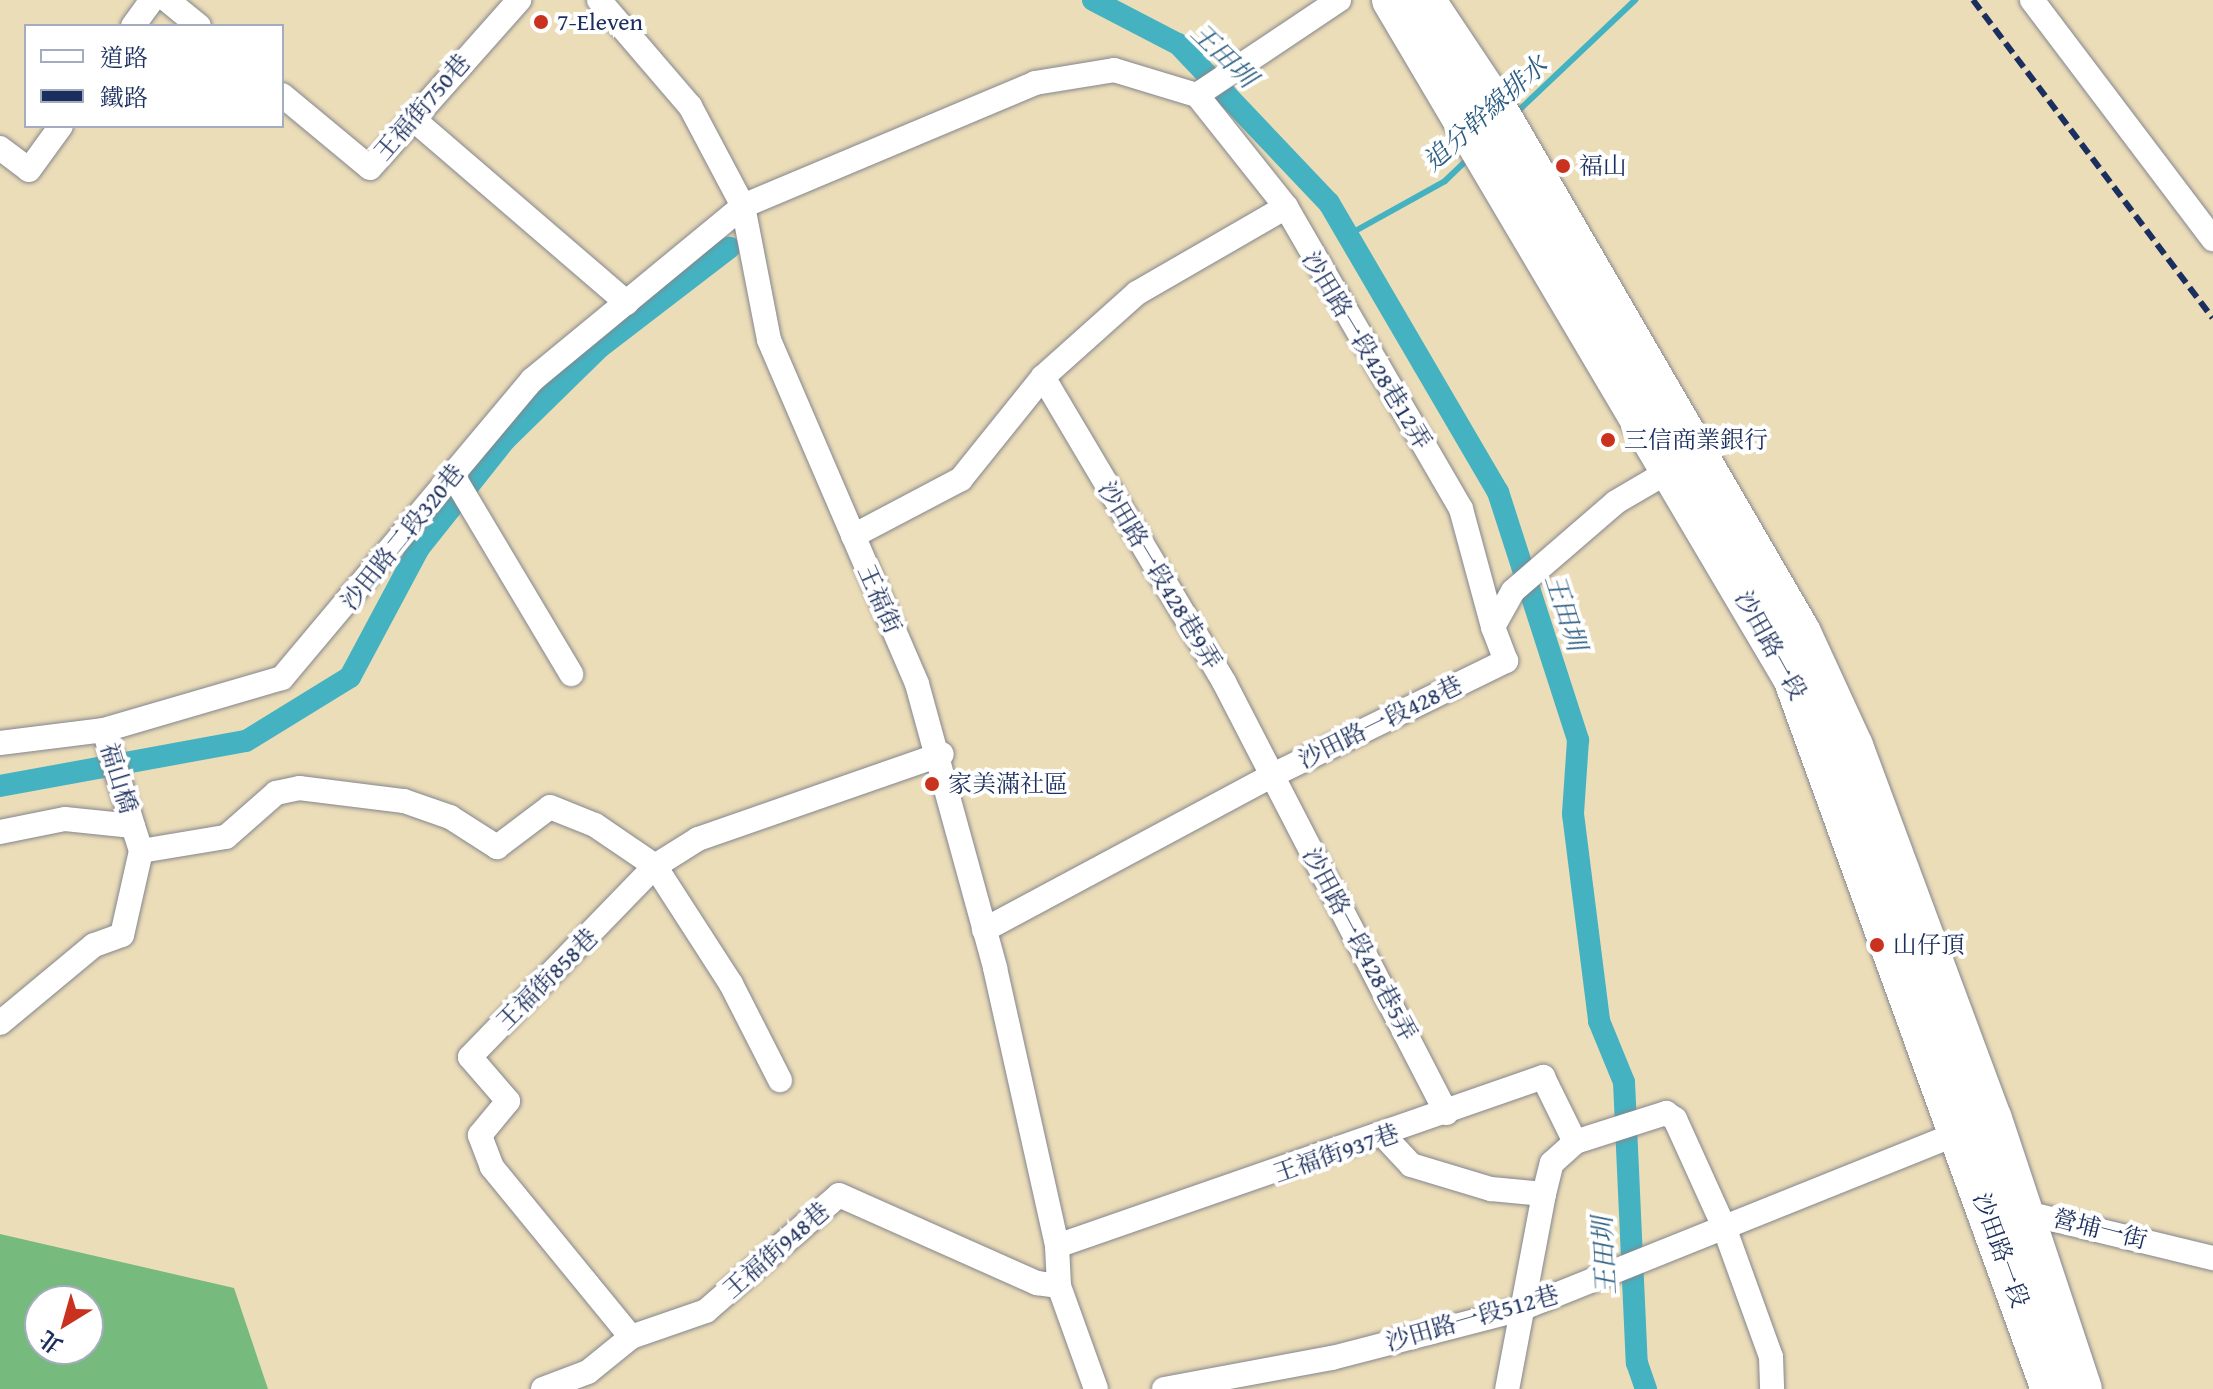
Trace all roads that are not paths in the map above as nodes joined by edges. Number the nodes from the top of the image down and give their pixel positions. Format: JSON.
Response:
{"nodes":[{"id":1,"x":152,"y":0,"type":"edge"},
{"id":2,"x":167,"y":0,"type":"edge"},
{"id":3,"x":519,"y":0,"type":"edge"},
{"id":4,"x":599,"y":0,"type":"edge"},
{"id":5,"x":1339,"y":0,"type":"edge"},
{"id":6,"x":1392,"y":0,"type":"edge"},
{"id":7,"x":1425,"y":0,"type":"edge"},
{"id":8,"x":2032,"y":0,"type":"edge"},
{"id":9,"x":134,"y":24,"type":"edge"},
{"id":10,"x":197,"y":24,"type":"edge"},
{"id":11,"x":1197,"y":95,"type":"junction"},
{"id":12,"x":284,"y":97,"type":"edge"},
{"id":13,"x":413,"y":119,"type":"junction"},
{"id":14,"x":60,"y":128,"type":"edge"},
{"id":15,"x":0,"y":148,"type":"edge"},
{"id":16,"x":743,"y":206,"type":"junction"},
{"id":17,"x":1286,"y":207,"type":"junction"},
{"id":18,"x":2213,"y":239,"type":"edge"},
{"id":19,"x":627,"y":303,"type":"junction"},
{"id":20,"x":1043,"y":377,"type":"junction"},
{"id":21,"x":1684,"y":462,"type":"junction"},
{"id":22,"x":452,"y":474,"type":"junction"},
{"id":23,"x":853,"y":536,"type":"junction"},
{"id":24,"x":1493,"y":627,"type":"junction"},
{"id":25,"x":571,"y":674,"type":"dead end"},
{"id":26,"x":104,"y":730,"type":"junction"},
{"id":27,"x":0,"y":743,"type":"edge"},
{"id":28,"x":942,"y":754,"type":"junction"},
{"id":29,"x":1271,"y":776,"type":"junction"},
{"id":30,"x":5,"y":820,"type":"edge"},
{"id":31,"x":133,"y":826,"type":"junction"},
{"id":32,"x":141,"y":851,"type":"junction"},
{"id":33,"x":655,"y":866,"type":"junction"},
{"id":34,"x":984,"y":930,"type":"junction"},
{"id":35,"x":0,"y":1023,"type":"edge"},
{"id":36,"x":780,"y":1080,"type":"dead end"},
{"id":37,"x":1446,"y":1113,"type":"junction"},
{"id":38,"x":1977,"y":1126,"type":"junction"},
{"id":39,"x":1385,"y":1137,"type":"junction"},
{"id":40,"x":1575,"y":1142,"type":"junction"},
{"id":41,"x":1544,"y":1194,"type":"junction"},
{"id":42,"x":2002,"y":1211,"type":"junction"},
{"id":43,"x":1724,"y":1227,"type":"junction"},
{"id":44,"x":1057,"y":1246,"type":"junction"},
{"id":45,"x":2213,"y":1258,"type":"edge"},
{"id":46,"x":1059,"y":1286,"type":"junction"},
{"id":47,"x":1521,"y":1309,"type":"junction"},
{"id":48,"x":631,"y":1337,"type":"junction"},
{"id":49,"x":593,"y":1380,"type":"edge"},
{"id":50,"x":543,"y":1389,"type":"edge"},
{"id":51,"x":1096,"y":1389,"type":"edge"},
{"id":52,"x":1164,"y":1389,"type":"edge"},
{"id":53,"x":1507,"y":1389,"type":"edge"},
{"id":54,"x":1772,"y":1389,"type":"edge"},
{"id":55,"x":2051,"y":1389,"type":"edge"},
{"id":56,"x":2082,"y":1389,"type":"edge"}],
"edges":[{"from":1,"to":9,"type":"street"},
{"from":2,"to":10,"type":"street"},
{"from":3,"to":13,"type":"street","name":"王福街750巷"},
{"from":4,"to":16,"type":"street","name":"王福街"},
{"from":5,"to":11,"type":"street"},
{"from":6,"to":21,"type":"main road","name":"沙田路一段"},
{"from":7,"to":21,"type":"main road","name":"沙田路一段"},
{"from":8,"to":18,"type":"street"},
{"from":11,"to":16,"type":"street","name":"沙田路二段320巷"},
{"from":11,"to":17,"type":"street","name":"沙田路一段428巷12弄"},
{"from":12,"to":13,"type":"street","name":"王福街750巷"},
{"from":13,"to":19,"type":"street"},
{"from":14,"to":15,"type":"street"},
{"from":16,"to":19,"type":"street","name":"沙田路二段320巷"},
{"from":16,"to":23,"type":"street","name":"王福街"},
{"from":17,"to":20,"type":"street"},
{"from":17,"to":24,"type":"street","name":"沙田路一段428巷12弄"},
{"from":19,"to":22,"type":"street","name":"沙田路二段320巷"},
{"from":20,"to":23,"type":"street"},
{"from":20,"to":29,"type":"street","name":"沙田路一段428巷9弄"},
{"from":21,"to":24,"type":"street"},
{"from":21,"to":38,"type":"main road","name":"沙田路一段"},
{"from":22,"to":25,"type":"street"},
{"from":22,"to":26,"type":"street","name":"沙田路二段320巷"},
{"from":23,"to":28,"type":"street","name":"王福街"},
{"from":24,"to":29,"type":"street","name":"沙田路一段428巷"},
{"from":26,"to":27,"type":"street","name":"沙田路二段320巷"},
{"from":26,"to":31,"type":"street","name":"福山橋"},
{"from":28,"to":33,"type":"street","name":"王福街858巷"},
{"from":28,"to":34,"type":"street","name":"王福街"},
{"from":29,"to":34,"type":"street","name":"沙田路一段428巷"},
{"from":29,"to":37,"type":"street","name":"沙田路一段428巷5弄"},
{"from":30,"to":31,"type":"street"},
{"from":31,"to":32,"type":"street","name":"福山橋"},
{"from":32,"to":33,"type":"street"},
{"from":32,"to":35,"type":"street"},
{"from":33,"to":36,"type":"street"},
{"from":33,"to":48,"type":"street","name":"王福街858巷"},
{"from":34,"to":44,"type":"street","name":"王福街"},
{"from":37,"to":39,"type":"street","name":"王福街937巷"},
{"from":37,"to":40,"type":"street","name":"王福街937巷"},
{"from":38,"to":42,"type":"main road","name":"沙田路一段"},
{"from":38,"to":43,"type":"street","name":"沙田路一段512巷"},
{"from":39,"to":41,"type":"street"},
{"from":39,"to":44,"type":"street","name":"王福街937巷"},
{"from":40,"to":41,"type":"street"},
{"from":40,"to":43,"type":"street"},
{"from":41,"to":47,"type":"street"},
{"from":42,"to":45,"type":"street","name":"營埔一街"},
{"from":42,"to":55,"type":"main road","name":"沙田路一段"},
{"from":42,"to":56,"type":"main road","name":"沙田路一段"},
{"from":43,"to":47,"type":"street","name":"沙田路一段512巷"},
{"from":43,"to":54,"type":"street"},
{"from":44,"to":46,"type":"street"},
{"from":46,"to":48,"type":"street","name":"王福街948巷"},
{"from":46,"to":51,"type":"street"},
{"from":47,"to":52,"type":"street","name":"沙田路一段512巷"},
{"from":47,"to":53,"type":"street"},
{"from":48,"to":49,"type":"street","name":"王福街948巷"},
{"from":49,"to":50,"type":"street","name":"王福街948巷"}]}
